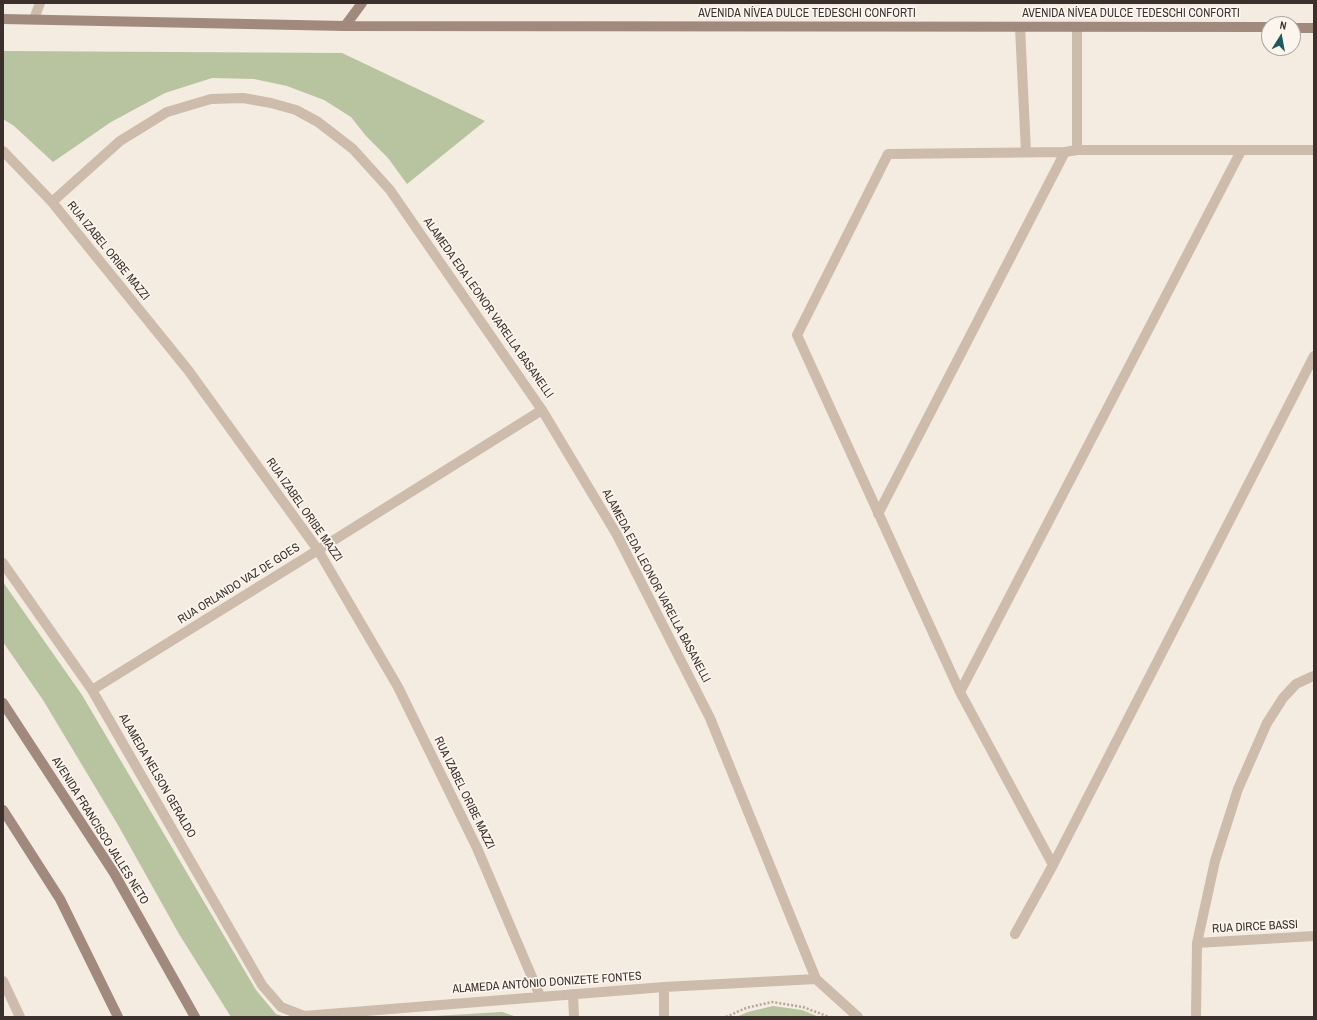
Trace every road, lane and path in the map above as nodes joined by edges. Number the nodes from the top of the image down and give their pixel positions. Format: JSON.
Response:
{"nodes":[{"id":1,"x":40,"y":3,"type":"edge"},
{"id":2,"x":362,"y":3,"type":"edge"},
{"id":3,"x":3,"y":19,"type":"edge"},
{"id":4,"x":34,"y":19,"type":"junction"},
{"id":5,"x":345,"y":26,"type":"junction"},
{"id":6,"x":1020,"y":27,"type":"junction"},
{"id":7,"x":1077,"y":27,"type":"junction"},
{"id":8,"x":1261,"y":27,"type":"edge"},
{"id":9,"x":1301,"y":28,"type":"edge"},
{"id":10,"x":1314,"y":28,"type":"edge"},
{"id":11,"x":1077,"y":150,"type":"junction"},
{"id":12,"x":1314,"y":150,"type":"edge"},
{"id":13,"x":3,"y":151,"type":"edge"},
{"id":14,"x":1241,"y":151,"type":"junction"},
{"id":15,"x":1026,"y":152,"type":"junction"},
{"id":16,"x":1065,"y":152,"type":"junction"},
{"id":17,"x":52,"y":202,"type":"junction"},
{"id":18,"x":1314,"y":356,"type":"edge"},
{"id":19,"x":542,"y":410,"type":"junction"},
{"id":20,"x":878,"y":514,"type":"junction"},
{"id":21,"x":318,"y":550,"type":"junction"},
{"id":22,"x":3,"y":563,"type":"edge"},
{"id":23,"x":1314,"y":676,"type":"edge"},
{"id":24,"x":92,"y":690,"type":"junction"},
{"id":25,"x":960,"y":692,"type":"junction"},
{"id":26,"x":3,"y":703,"type":"edge"},
{"id":27,"x":3,"y":810,"type":"edge"},
{"id":28,"x":1053,"y":865,"type":"junction"},
{"id":29,"x":1015,"y":934,"type":"dead end"},
{"id":30,"x":1314,"y":936,"type":"edge"},
{"id":31,"x":1197,"y":943,"type":"junction"},
{"id":32,"x":816,"y":979,"type":"junction"},
{"id":33,"x":3,"y":981,"type":"edge"},
{"id":34,"x":664,"y":987,"type":"junction"},
{"id":35,"x":573,"y":994,"type":"junction"},
{"id":36,"x":540,"y":996,"type":"junction"},
{"id":37,"x":281,"y":1007,"type":"joint"},
{"id":38,"x":20,"y":1017,"type":"edge"},
{"id":39,"x":118,"y":1017,"type":"edge"},
{"id":40,"x":195,"y":1017,"type":"edge"},
{"id":41,"x":574,"y":1017,"type":"edge"},
{"id":42,"x":664,"y":1017,"type":"edge"},
{"id":43,"x":726,"y":1017,"type":"edge"},
{"id":44,"x":829,"y":1017,"type":"edge"},
{"id":45,"x":858,"y":1017,"type":"edge"},
{"id":46,"x":1196,"y":1017,"type":"edge"}],
"edges":[{"from":1,"to":4,"type":"street"},
{"from":2,"to":5,"type":"street"},
{"from":3,"to":4,"type":"street","name":"AVENIDA NÍVEA DULCE TEDESCHI CONFORTI"},
{"from":4,"to":5,"type":"street","name":"AVENIDA NÍVEA DULCE TEDESCHI CONFORTI"},
{"from":5,"to":6,"type":"street","name":"AVENIDA NÍVEA DULCE TEDESCHI CONFORTI"},
{"from":6,"to":7,"type":"street","name":"AVENIDA NÍVEA DULCE TEDESCHI CONFORTI"},
{"from":6,"to":15,"type":"street"},
{"from":7,"to":8,"type":"street","name":"AVENIDA NÍVEA DULCE TEDESCHI CONFORTI"},
{"from":7,"to":11,"type":"street"},
{"from":9,"to":10,"type":"street"},
{"from":11,"to":14,"type":"street"},
{"from":11,"to":16,"type":"street"},
{"from":12,"to":14,"type":"street"},
{"from":13,"to":17,"type":"street","name":"RUA IZABEL ORIBE MAZZI"},
{"from":14,"to":25,"type":"street"},
{"from":15,"to":16,"type":"street"},
{"from":15,"to":20,"type":"street"},
{"from":16,"to":20,"type":"street"},
{"from":17,"to":19,"type":"street","name":"ALAMEDA EDA LEONOR VARELLA BASANELLI"},
{"from":17,"to":21,"type":"street","name":"RUA IZABEL ORIBE MAZZI"},
{"from":18,"to":28,"type":"street"},
{"from":19,"to":21,"type":"street","name":"RUA ORLANDO VAZ DE GOES"},
{"from":19,"to":32,"type":"street","name":"ALAMEDA EDA LEONOR VARELLA BASANELLI"},
{"from":20,"to":25,"type":"street"},
{"from":21,"to":24,"type":"street","name":"RUA ORLANDO VAZ DE GOES"},
{"from":21,"to":36,"type":"street","name":"RUA IZABEL ORIBE MAZZI"},
{"from":22,"to":24,"type":"street","name":"ALAMEDA NELSON GERALDO"},
{"from":23,"to":31,"type":"street"},
{"from":24,"to":37,"type":"street","name":"ALAMEDA NELSON GERALDO"},
{"from":25,"to":28,"type":"street"},
{"from":26,"to":40,"type":"street","name":"AVENIDA FRANCISCO JALLES NETO"},
{"from":27,"to":39,"type":"street"},
{"from":28,"to":29,"type":"street"},
{"from":30,"to":31,"type":"street","name":"RUA DIRCE BASSI"},
{"from":31,"to":46,"type":"street"},
{"from":32,"to":34,"type":"street","name":"ALAMEDA ANTÔNIO DONIZETE FONTES"},
{"from":32,"to":45,"type":"street","name":"ALAMEDA EDA LEONOR VARELLA BASANELLI"},
{"from":33,"to":38,"type":"street"},
{"from":34,"to":35,"type":"street","name":"ALAMEDA ANTÔNIO DONIZETE FONTES"},
{"from":34,"to":42,"type":"street"},
{"from":35,"to":36,"type":"street","name":"ALAMEDA ANTÔNIO DONIZETE FONTES"},
{"from":35,"to":41,"type":"street"},
{"from":36,"to":37,"type":"street","name":"ALAMEDA ANTÔNIO DONIZETE FONTES"},
{"from":43,"to":44,"type":"path"}]}
